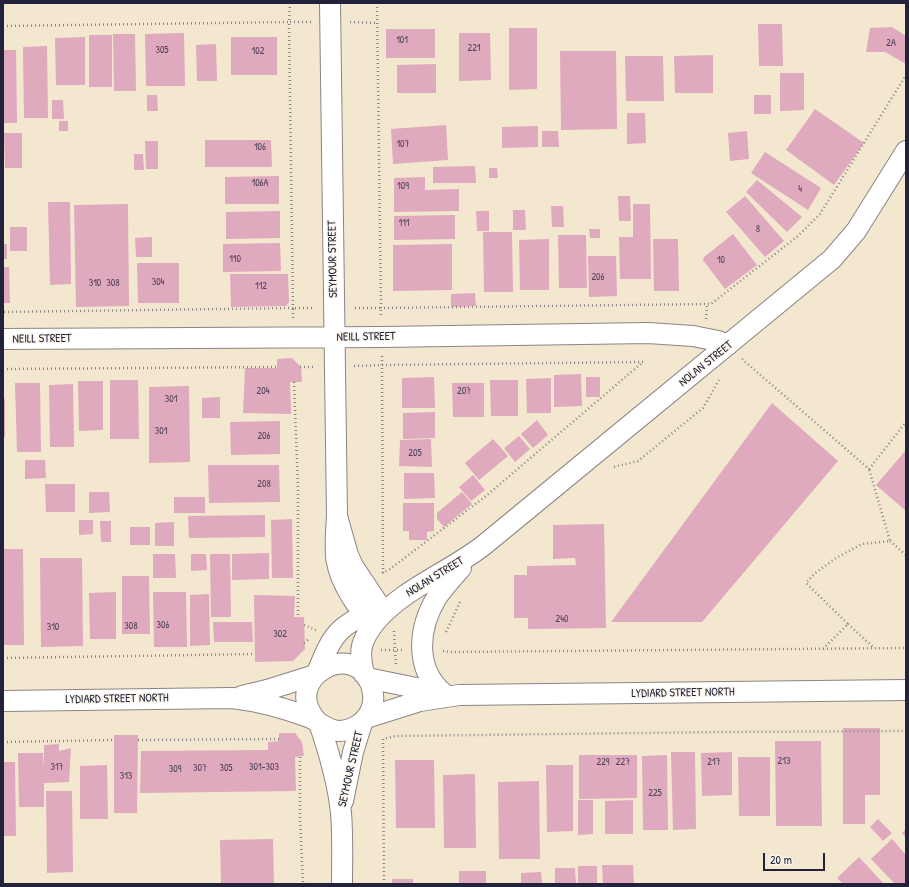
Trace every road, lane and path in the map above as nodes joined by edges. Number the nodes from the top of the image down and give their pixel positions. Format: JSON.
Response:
{"nodes":[{"id":1,"x":330,"y":3,"type":"edge"},
{"id":2,"x":377,"y":3,"type":"edge"},
{"id":3,"x":3,"y":26,"type":"edge"},
{"id":4,"x":906,"y":75,"type":"edge"},
{"id":5,"x":906,"y":151,"type":"edge"},
{"id":6,"x":3,"y":312,"type":"edge"},
{"id":7,"x":334,"y":337,"type":"junction"},
{"id":8,"x":3,"y":339,"type":"edge"},
{"id":9,"x":735,"y":352,"type":"junction"},
{"id":10,"x":277,"y":367,"type":"dead end"},
{"id":11,"x":3,"y":369,"type":"edge"},
{"id":12,"x":294,"y":382,"type":"dead end"},
{"id":13,"x":906,"y":422,"type":"edge"},
{"id":14,"x":869,"y":469,"type":"junction"},
{"id":15,"x":337,"y":516,"type":"junction"},
{"id":16,"x":890,"y":541,"type":"junction"},
{"id":17,"x":477,"y":550,"type":"junction"},
{"id":18,"x":906,"y":555,"type":"edge"},
{"id":19,"x":383,"y":572,"type":"junction"},
{"id":20,"x":363,"y":582,"type":"junction"},
{"id":21,"x":379,"y":612,"type":"junction"},
{"id":22,"x":298,"y":616,"type":"dead end"},
{"id":23,"x":848,"y":624,"type":"junction"},
{"id":24,"x":321,"y":625,"type":"dead end"},
{"id":25,"x":304,"y":643,"type":"dead end"},
{"id":26,"x":906,"y":648,"type":"edge"},
{"id":27,"x":823,"y":649,"type":"junction"},
{"id":28,"x":875,"y":649,"type":"junction"},
{"id":29,"x":422,"y":650,"type":"junction"},
{"id":30,"x":255,"y":654,"type":"dead end"},
{"id":31,"x":3,"y":658,"type":"edge"},
{"id":32,"x":316,"y":674,"type":"junction"},
{"id":33,"x":366,"y":676,"type":"junction"},
{"id":34,"x":398,"y":685,"type":"junction"},
{"id":35,"x":906,"y":690,"type":"edge"},
{"id":36,"x":452,"y":694,"type":"junction"},
{"id":37,"x":232,"y":698,"type":"junction"},
{"id":38,"x":3,"y":701,"type":"edge"},
{"id":39,"x":364,"y":720,"type":"junction"},
{"id":40,"x":318,"y":722,"type":"junction"},
{"id":41,"x":906,"y":731,"type":"edge"},
{"id":42,"x":279,"y":739,"type":"dead end"},
{"id":43,"x":114,"y":740,"type":"dead end"},
{"id":44,"x":138,"y":740,"type":"dead end"},
{"id":45,"x":3,"y":742,"type":"edge"},
{"id":46,"x":300,"y":757,"type":"dead end"},
{"id":47,"x":341,"y":815,"type":"junction"},
{"id":48,"x":302,"y":884,"type":"edge"},
{"id":49,"x":342,"y":884,"type":"edge"},
{"id":50,"x":384,"y":884,"type":"edge"}],
"edges":[{"from":1,"to":7,"type":"street","name":"SEYMOUR STREET"},
{"from":2,"to":4,"type":"path"},
{"from":3,"to":6,"type":"path"},
{"from":5,"to":9,"type":"street","name":"NOLAN STREET"},
{"from":7,"to":8,"type":"street","name":"NEILL STREET"},
{"from":7,"to":9,"type":"street","name":"NEILL STREET"},
{"from":7,"to":15,"type":"street","name":"SEYMOUR STREET"},
{"from":9,"to":14,"type":"path"},
{"from":9,"to":17,"type":"street","name":"NOLAN STREET"},
{"from":10,"to":11,"type":"path"},
{"from":12,"to":22,"type":"path"},
{"from":13,"to":14,"type":"path"},
{"from":14,"to":16,"type":"path"},
{"from":15,"to":20,"type":"street","name":"SEYMOUR STREET"},
{"from":15,"to":21,"type":"street","name":"SEYMOUR STREET"},
{"from":16,"to":18,"type":"path"},
{"from":16,"to":23,"type":"path"},
{"from":17,"to":21,"type":"street","name":"NOLAN STREET"},
{"from":17,"to":29,"type":"street","name":"NOLAN STREET"},
{"from":19,"to":19,"type":"path"},
{"from":19,"to":20,"type":"path"},
{"from":20,"to":21,"type":"street","name":"SEYMOUR STREET"},
{"from":21,"to":32,"type":"street","name":"NOLAN STREET"},
{"from":21,"to":33,"type":"street","name":"NOLAN STREET"},
{"from":23,"to":27,"type":"path"},
{"from":23,"to":28,"type":"path"},
{"from":24,"to":25,"type":"path"},
{"from":26,"to":28,"type":"path"},
{"from":27,"to":28,"type":"path"},
{"from":27,"to":29,"type":"path"},
{"from":29,"to":34,"type":"path"},
{"from":29,"to":36,"type":"street","name":"NOLAN STREET"},
{"from":30,"to":31,"type":"path"},
{"from":32,"to":33,"type":"street"},
{"from":32,"to":37,"type":"street","name":"LYDIARD STREET NORTH"},
{"from":32,"to":40,"type":"street"},
{"from":33,"to":34,"type":"street","name":"LYDIARD STREET NORTH"},
{"from":33,"to":39,"type":"street"},
{"from":34,"to":36,"type":"street","name":"LYDIARD STREET NORTH"},
{"from":35,"to":36,"type":"street","name":"LYDIARD STREET NORTH"},
{"from":36,"to":39,"type":"street","name":"LYDIARD STREET NORTH"},
{"from":37,"to":38,"type":"street","name":"LYDIARD STREET NORTH"},
{"from":37,"to":40,"type":"street","name":"LYDIARD STREET NORTH"},
{"from":39,"to":40,"type":"street"},
{"from":39,"to":47,"type":"street","name":"SEYMOUR STREET"},
{"from":40,"to":47,"type":"street","name":"SEYMOUR STREET"},
{"from":41,"to":50,"type":"path"},
{"from":42,"to":44,"type":"path"},
{"from":43,"to":45,"type":"path"},
{"from":46,"to":48,"type":"path"},
{"from":47,"to":49,"type":"street","name":"SEYMOUR STREET"}]}
